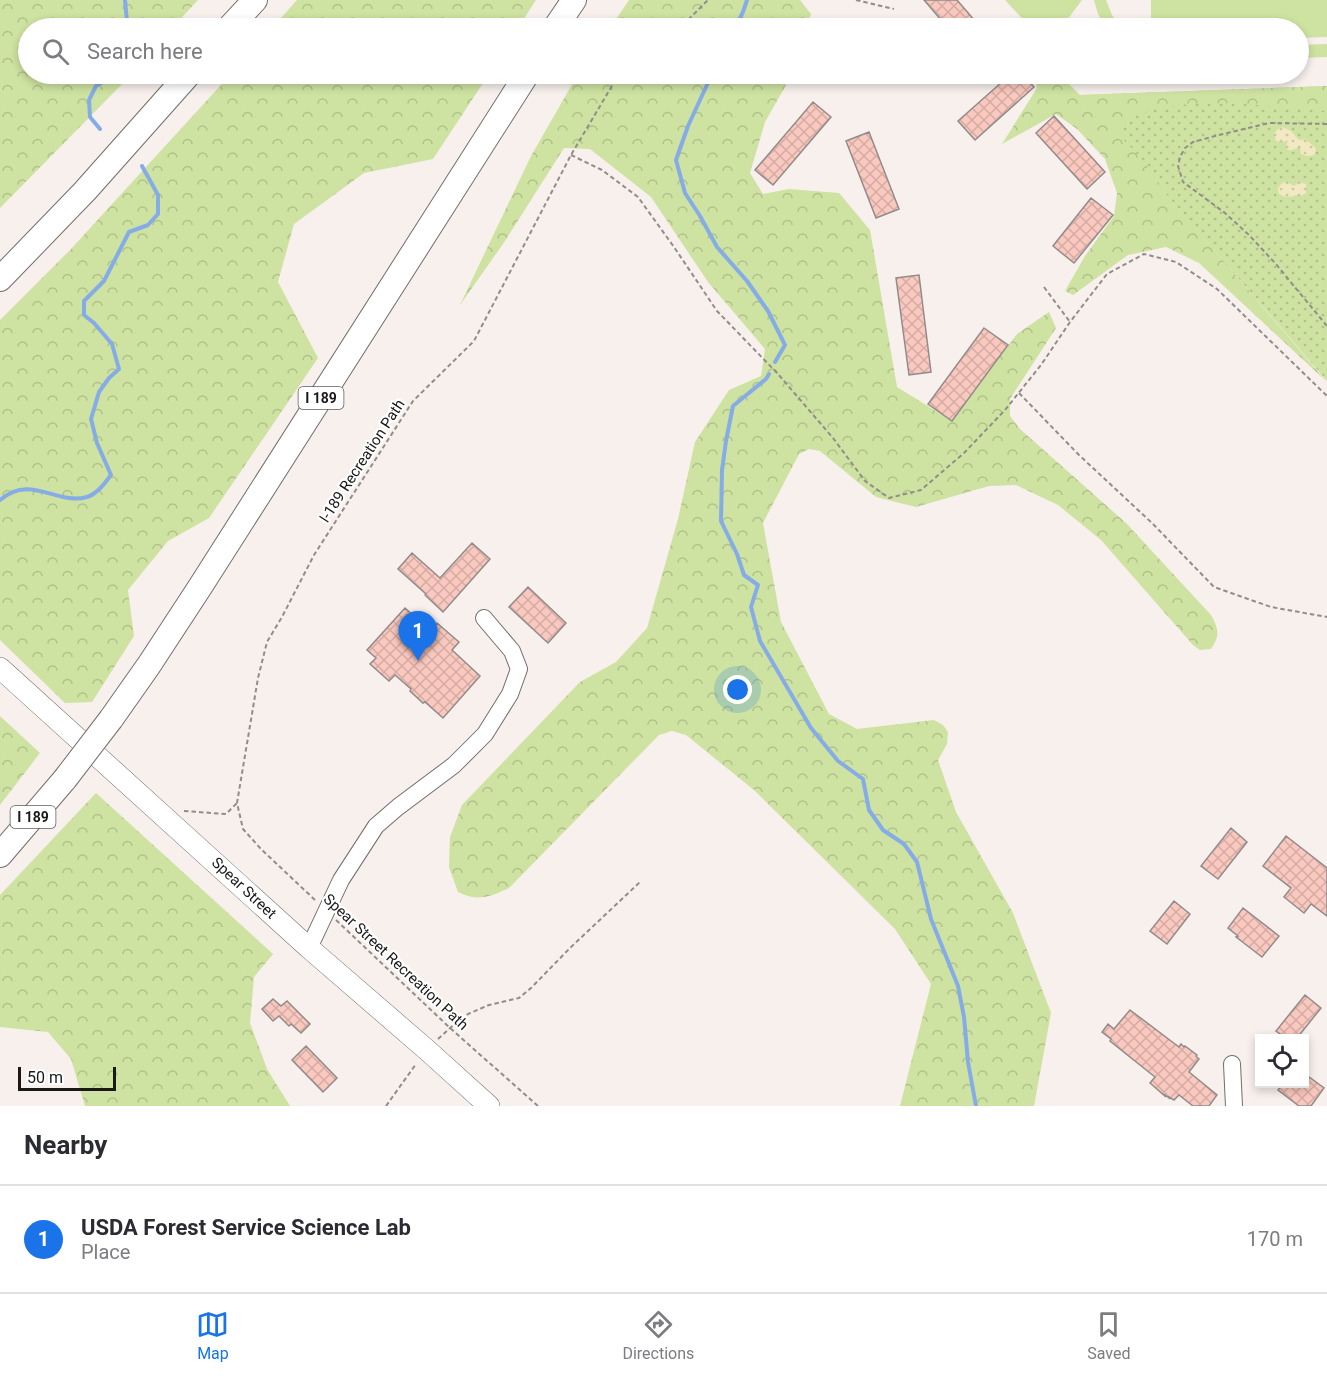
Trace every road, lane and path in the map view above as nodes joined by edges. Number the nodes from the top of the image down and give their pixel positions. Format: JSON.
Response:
{"nodes":[{"id":1,"x":255,"y":0,"type":"edge"},
{"id":2,"x":574,"y":0,"type":"edge"},
{"id":3,"x":708,"y":0,"type":"edge"},
{"id":4,"x":856,"y":0,"type":"edge"},
{"id":5,"x":894,"y":9,"type":"dead end"},
{"id":6,"x":238,"y":18,"type":"edge"},
{"id":7,"x":562,"y":18,"type":"edge"},
{"id":8,"x":690,"y":18,"type":"edge"},
{"id":9,"x":180,"y":84,"type":"edge"},
{"id":10,"x":520,"y":84,"type":"edge"},
{"id":11,"x":613,"y":84,"type":"edge"},
{"id":12,"x":1327,"y":124,"type":"edge"},
{"id":13,"x":571,"y":155,"type":"junction"},
{"id":14,"x":0,"y":279,"type":"edge"},
{"id":15,"x":1044,"y":287,"type":"dead end"},
{"id":16,"x":1070,"y":322,"type":"junction"},
{"id":17,"x":1327,"y":326,"type":"edge"},
{"id":18,"x":1019,"y":393,"type":"junction"},
{"id":19,"x":1327,"y":396,"type":"edge"},
{"id":20,"x":1327,"y":617,"type":"edge"},
{"id":21,"x":484,"y":618,"type":"dead end"},
{"id":22,"x":0,"y":668,"type":"edge"},
{"id":23,"x":237,"y":803,"type":"junction"},
{"id":24,"x":178,"y":811,"type":"dead end"},
{"id":25,"x":243,"y":829,"type":"joint"},
{"id":26,"x":0,"y":855,"type":"edge"},
{"id":27,"x":640,"y":882,"type":"dead end"},
{"id":28,"x":327,"y":912,"type":"junction"},
{"id":29,"x":309,"y":948,"type":"junction"},
{"id":30,"x":450,"y":1028,"type":"junction"},
{"id":31,"x":427,"y":1050,"type":"junction"},
{"id":32,"x":1232,"y":1064,"type":"dead end"},
{"id":33,"x":386,"y":1106,"type":"edge"},
{"id":34,"x":489,"y":1106,"type":"edge"},
{"id":35,"x":538,"y":1106,"type":"edge"},
{"id":36,"x":1234,"y":1106,"type":"edge"}],
"edges":[{"from":1,"to":6,"type":"highway"},
{"from":2,"to":7,"type":"highway"},
{"from":3,"to":8,"type":"path"},
{"from":4,"to":5,"type":"path"},
{"from":9,"to":14,"type":"highway"},
{"from":10,"to":26,"type":"highway","number":"I 189","bridge":true},
{"from":11,"to":13,"type":"path","name":"I-189 Recreation Path"},
{"from":12,"to":17,"type":"path"},
{"from":13,"to":18,"type":"path"},
{"from":13,"to":23,"type":"path","name":"I-189 Recreation Path"},
{"from":15,"to":16,"type":"path"},
{"from":16,"to":18,"type":"path"},
{"from":16,"to":19,"type":"path"},
{"from":18,"to":20,"type":"path"},
{"from":21,"to":28,"type":"lane"},
{"from":22,"to":29,"type":"main road","name":"Spear Street"},
{"from":23,"to":24,"type":"path"},
{"from":23,"to":25,"type":"path","name":"I-189 Recreation Path"},
{"from":25,"to":28,"type":"path","name":"Spear Street Recreation Path"},
{"from":27,"to":30,"type":"path"},
{"from":28,"to":29,"type":"lane"},
{"from":28,"to":30,"type":"path","name":"Spear Street Recreation Path"},
{"from":29,"to":31,"type":"main road","name":"Spear Street"},
{"from":30,"to":31,"type":"path"},
{"from":30,"to":35,"type":"path","name":"Spear Street Recreation Path"},
{"from":31,"to":33,"type":"path"},
{"from":31,"to":34,"type":"main road","name":"Spear Street"},
{"from":32,"to":36,"type":"lane"}]}
